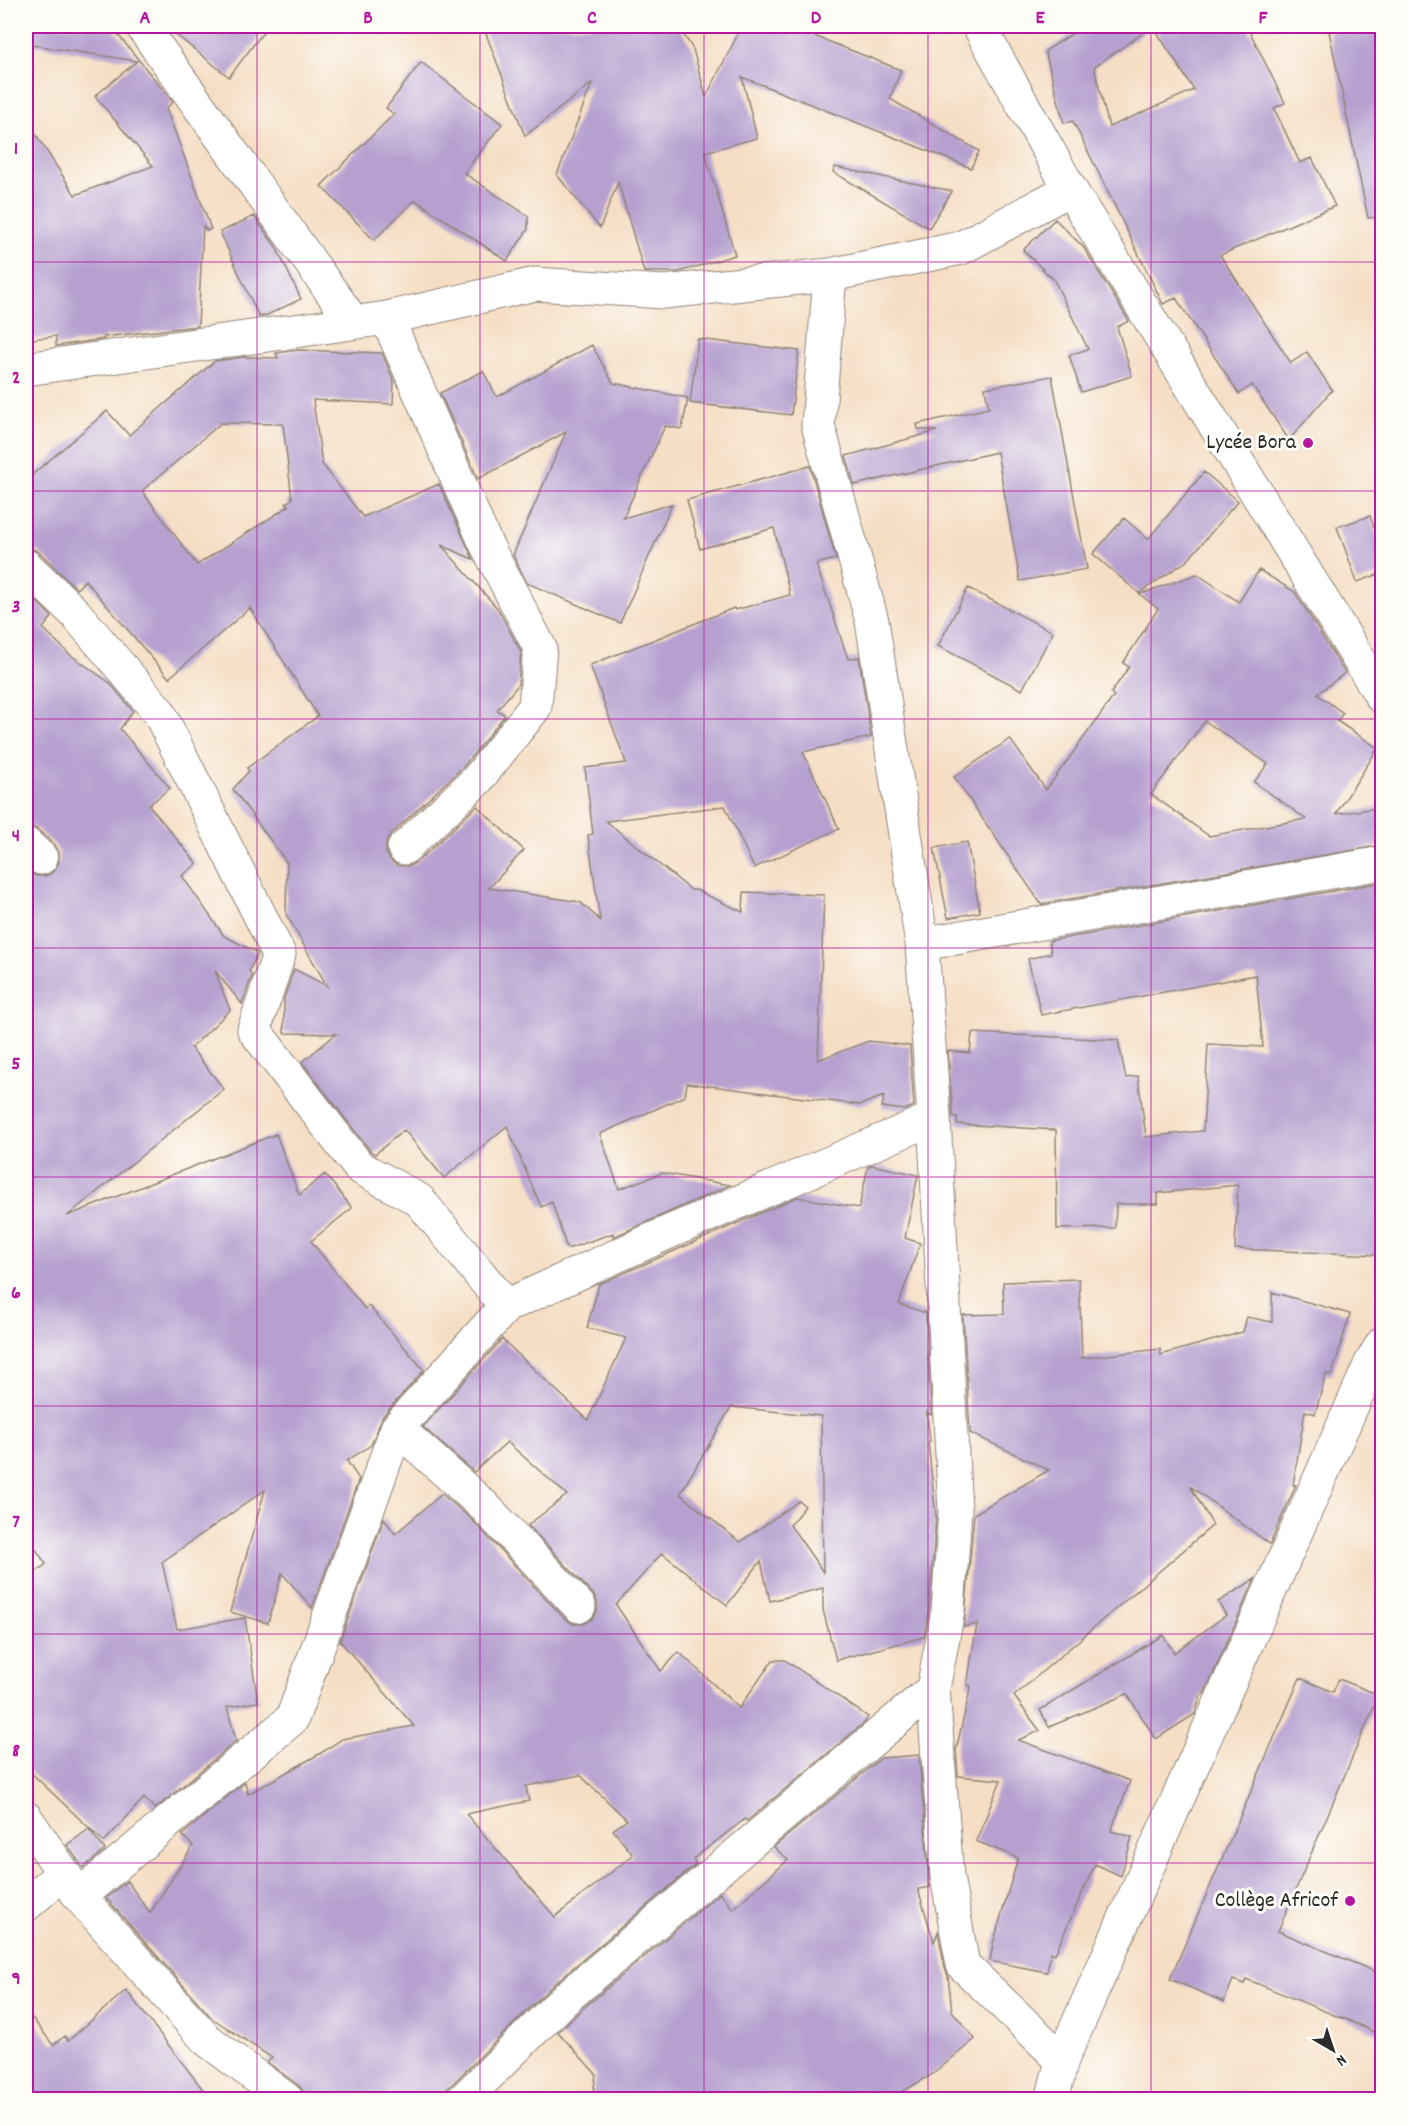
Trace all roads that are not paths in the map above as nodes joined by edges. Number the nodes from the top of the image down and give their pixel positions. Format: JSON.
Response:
{"nodes":[{"id":1,"x":142,"y":26,"type":"edge"},
{"id":2,"x":979,"y":26,"type":"edge"},
{"id":3,"x":1070,"y":189,"type":"junction"},
{"id":4,"x":830,"y":275,"type":"junction"},
{"id":5,"x":387,"y":318,"type":"junction"},
{"id":6,"x":353,"y":322,"type":"junction"},
{"id":7,"x":26,"y":369,"type":"edge"},
{"id":8,"x":26,"y":567,"type":"edge"},
{"id":9,"x":1383,"y":697,"type":"edge"},
{"id":10,"x":404,"y":848,"type":"dead end"},
{"id":11,"x":1383,"y":863,"type":"edge"},
{"id":12,"x":922,"y":944,"type":"junction"},
{"id":13,"x":934,"y":1118,"type":"junction"},
{"id":14,"x":506,"y":1306,"type":"junction"},
{"id":15,"x":1383,"y":1344,"type":"edge"},
{"id":16,"x":397,"y":1428,"type":"junction"},
{"id":17,"x":579,"y":1606,"type":"dead end"},
{"id":18,"x":933,"y":1689,"type":"junction"},
{"id":19,"x":26,"y":1818,"type":"edge"},
{"id":20,"x":71,"y":1884,"type":"junction"},
{"id":21,"x":26,"y":1905,"type":"edge"},
{"id":22,"x":1062,"y":2060,"type":"junction"},
{"id":23,"x":287,"y":2100,"type":"edge"},
{"id":24,"x":463,"y":2100,"type":"edge"},
{"id":25,"x":1052,"y":2100,"type":"edge"}],
"edges":[{"from":1,"to":6,"type":"street"},
{"from":2,"to":3,"type":"street"},
{"from":3,"to":4,"type":"street"},
{"from":3,"to":9,"type":"street"},
{"from":4,"to":5,"type":"street"},
{"from":4,"to":12,"type":"street"},
{"from":5,"to":6,"type":"street"},
{"from":5,"to":10,"type":"street"},
{"from":6,"to":7,"type":"street"},
{"from":8,"to":14,"type":"street"},
{"from":11,"to":12,"type":"street"},
{"from":12,"to":13,"type":"street"},
{"from":13,"to":14,"type":"street"},
{"from":13,"to":18,"type":"street"},
{"from":14,"to":16,"type":"street"},
{"from":15,"to":22,"type":"street"},
{"from":16,"to":17,"type":"street"},
{"from":16,"to":20,"type":"street"},
{"from":18,"to":22,"type":"street"},
{"from":18,"to":24,"type":"street"},
{"from":19,"to":20,"type":"street"},
{"from":20,"to":21,"type":"street"},
{"from":20,"to":23,"type":"street"},
{"from":22,"to":25,"type":"street"}]}
